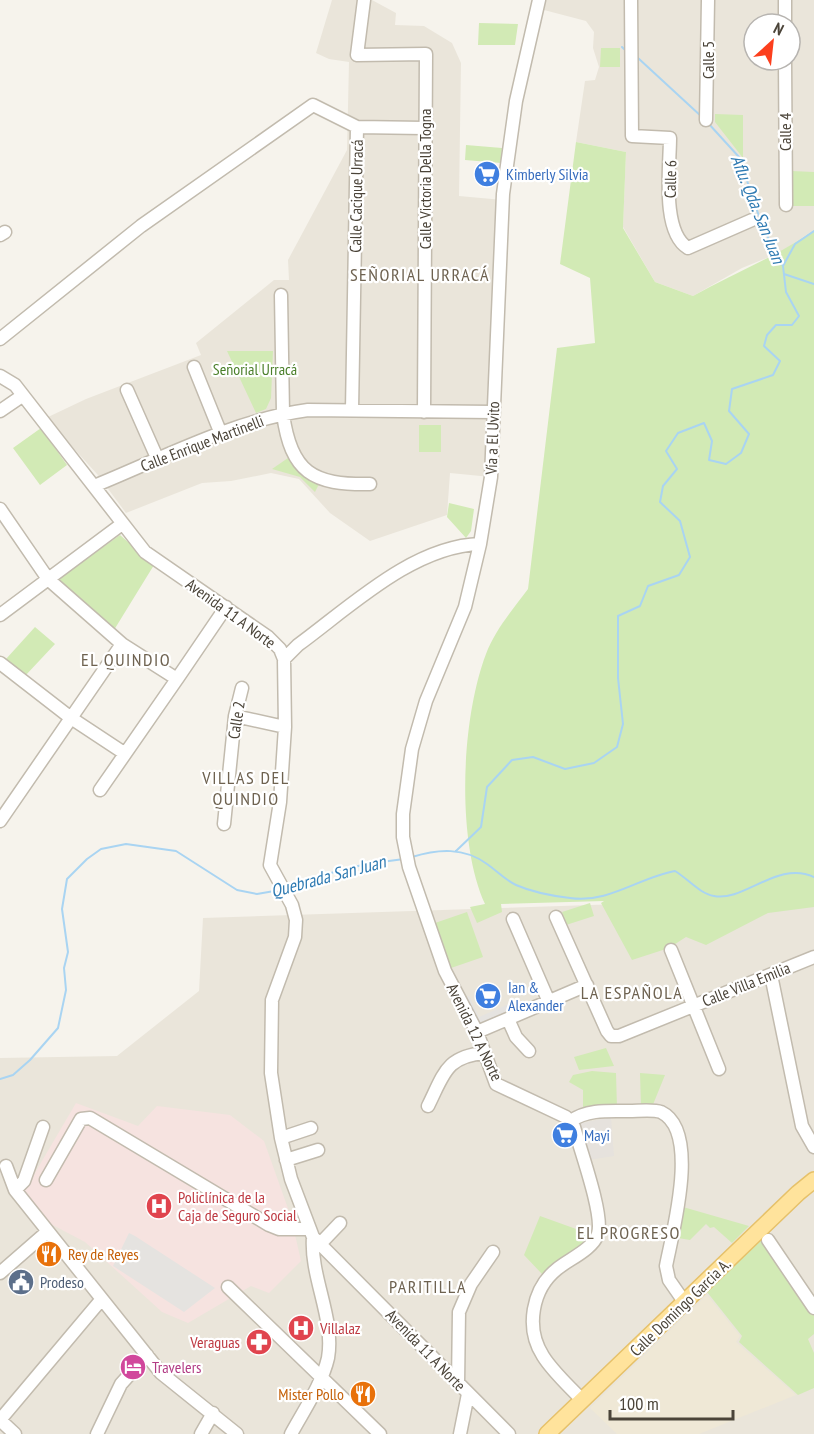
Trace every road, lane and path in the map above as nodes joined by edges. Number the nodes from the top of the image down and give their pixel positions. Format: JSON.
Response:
{"nodes":[{"id":1,"x":364,"y":0,"type":"edge"},
{"id":2,"x":539,"y":0,"type":"edge"},
{"id":3,"x":631,"y":0,"type":"edge"},
{"id":4,"x":708,"y":0,"type":"edge"},
{"id":5,"x":785,"y":72,"type":"edge"},
{"id":6,"x":706,"y":120,"type":"dead end"},
{"id":7,"x":357,"y":127,"type":"junction"},
{"id":8,"x":424,"y":128,"type":"junction"},
{"id":9,"x":786,"y":205,"type":"dead end"},
{"id":10,"x":752,"y":220,"type":"dead end"},
{"id":11,"x":281,"y":295,"type":"dead end"},
{"id":12,"x":0,"y":339,"type":"edge"},
{"id":13,"x":194,"y":367,"type":"dead end"},
{"id":14,"x":0,"y":376,"type":"edge"},
{"id":15,"x":127,"y":390,"type":"dead end"},
{"id":16,"x":22,"y":396,"type":"junction"},
{"id":17,"x":352,"y":410,"type":"junction"},
{"id":18,"x":0,"y":411,"type":"edge"},
{"id":19,"x":424,"y":411,"type":"junction"},
{"id":20,"x":493,"y":412,"type":"junction"},
{"id":21,"x":283,"y":414,"type":"junction"},
{"id":22,"x":221,"y":434,"type":"junction"},
{"id":23,"x":158,"y":460,"type":"junction"},
{"id":24,"x":370,"y":484,"type":"dead end"},
{"id":25,"x":94,"y":486,"type":"junction"},
{"id":26,"x":0,"y":509,"type":"edge"},
{"id":27,"x":122,"y":524,"type":"junction"},
{"id":28,"x":480,"y":544,"type":"junction"},
{"id":29,"x":48,"y":579,"type":"junction"},
{"id":30,"x":226,"y":607,"type":"junction"},
{"id":31,"x":0,"y":615,"type":"edge"},
{"id":32,"x":122,"y":644,"type":"junction"},
{"id":33,"x":284,"y":659,"type":"junction"},
{"id":34,"x":0,"y":663,"type":"edge"},
{"id":35,"x":177,"y":679,"type":"junction"},
{"id":36,"x":242,"y":688,"type":"dead end"},
{"id":37,"x":235,"y":716,"type":"junction"},
{"id":38,"x":72,"y":718,"type":"junction"},
{"id":39,"x":285,"y":727,"type":"junction"},
{"id":40,"x":124,"y":753,"type":"junction"},
{"id":41,"x":100,"y":790,"type":"dead end"},
{"id":42,"x":0,"y":821,"type":"edge"},
{"id":43,"x":224,"y":824,"type":"dead end"},
{"id":44,"x":409,"y":867,"type":"joint"},
{"id":45,"x":556,"y":917,"type":"dead end"},
{"id":46,"x":513,"y":919,"type":"dead end"},
{"id":47,"x":671,"y":950,"type":"dead end"},
{"id":48,"x":814,"y":957,"type":"edge"},
{"id":49,"x":771,"y":975,"type":"junction"},
{"id":50,"x":587,"y":985,"type":"junction"},
{"id":51,"x":549,"y":1002,"type":"junction"},
{"id":52,"x":694,"y":1005,"type":"junction"},
{"id":53,"x":508,"y":1019,"type":"junction"},
{"id":54,"x":477,"y":1032,"type":"junction"},
{"id":55,"x":529,"y":1051,"type":"dead end"},
{"id":56,"x":485,"y":1053,"type":"junction"},
{"id":57,"x":719,"y":1069,"type":"dead end"},
{"id":58,"x":428,"y":1106,"type":"dead end"},
{"id":59,"x":571,"y":1121,"type":"junction"},
{"id":60,"x":43,"y":1127,"type":"dead end"},
{"id":61,"x":311,"y":1128,"type":"dead end"},
{"id":62,"x":280,"y":1138,"type":"junction"},
{"id":63,"x":814,"y":1147,"type":"edge"},
{"id":64,"x":318,"y":1150,"type":"dead end"},
{"id":65,"x":286,"y":1160,"type":"junction"},
{"id":66,"x":6,"y":1166,"type":"dead end"},
{"id":67,"x":46,"y":1180,"type":"dead end"},
{"id":68,"x":814,"y":1180,"type":"edge"},
{"id":69,"x":15,"y":1190,"type":"junction"},
{"id":70,"x":340,"y":1223,"type":"dead end"},
{"id":71,"x":47,"y":1232,"type":"junction"},
{"id":72,"x":314,"y":1237,"type":"junction"},
{"id":73,"x":768,"y":1240,"type":"dead end"},
{"id":74,"x":493,"y":1252,"type":"dead end"},
{"id":75,"x":0,"y":1273,"type":"edge"},
{"id":76,"x":228,"y":1287,"type":"dead end"},
{"id":77,"x":101,"y":1300,"type":"junction"},
{"id":78,"x":685,"y":1303,"type":"junction"},
{"id":79,"x":814,"y":1308,"type":"edge"},
{"id":80,"x":147,"y":1355,"type":"junction"},
{"id":81,"x":322,"y":1376,"type":"junction"},
{"id":82,"x":458,"y":1384,"type":"junction"},
{"id":83,"x":468,"y":1394,"type":"junction"},
{"id":84,"x":582,"y":1400,"type":"junction"},
{"id":85,"x":213,"y":1413,"type":"junction"},
{"id":86,"x":0,"y":1420,"type":"edge"},
{"id":87,"x":15,"y":1434,"type":"edge"},
{"id":88,"x":96,"y":1434,"type":"edge"},
{"id":89,"x":201,"y":1434,"type":"edge"},
{"id":90,"x":237,"y":1434,"type":"edge"},
{"id":91,"x":291,"y":1434,"type":"edge"},
{"id":92,"x":380,"y":1434,"type":"edge"},
{"id":93,"x":460,"y":1434,"type":"edge"},
{"id":94,"x":509,"y":1434,"type":"edge"},
{"id":95,"x":547,"y":1434,"type":"edge"}],
"edges":[{"from":1,"to":8,"type":"street","name":"Calle Victoria Della Togna"},
{"from":2,"to":20,"type":"street","name":"Vía a El Uvito"},
{"from":3,"to":10,"type":"street","name":"Calle 6"},
{"from":4,"to":6,"type":"street","name":"Calle 5"},
{"from":5,"to":9,"type":"street","name":"Calle 4"},
{"from":7,"to":8,"type":"street"},
{"from":7,"to":12,"type":"street"},
{"from":7,"to":17,"type":"street","name":"Calle Cacique Urracá"},
{"from":8,"to":19,"type":"street","name":"Calle Victoria Della Togna"},
{"from":11,"to":21,"type":"street"},
{"from":13,"to":22,"type":"street"},
{"from":14,"to":16,"type":"street","name":"Avenida 11 A Norte"},
{"from":15,"to":23,"type":"street"},
{"from":16,"to":18,"type":"street"},
{"from":16,"to":25,"type":"street","name":"Avenida 11 A Norte"},
{"from":17,"to":19,"type":"street","name":"Calle Enrique Martinelli"},
{"from":17,"to":21,"type":"street","name":"Calle Enrique Martinelli"},
{"from":19,"to":20,"type":"street","name":"Calle Enrique Martinelli"},
{"from":20,"to":28,"type":"street","name":"Vía a El Uvito"},
{"from":21,"to":22,"type":"street","name":"Calle Enrique Martinelli"},
{"from":21,"to":24,"type":"street"},
{"from":22,"to":23,"type":"street","name":"Calle Enrique Martinelli"},
{"from":23,"to":25,"type":"street","name":"Calle Enrique Martinelli"},
{"from":25,"to":27,"type":"street","name":"Avenida 11 A Norte"},
{"from":26,"to":29,"type":"street"},
{"from":27,"to":29,"type":"street"},
{"from":27,"to":30,"type":"street","name":"Avenida 11 A Norte"},
{"from":28,"to":33,"type":"street"},
{"from":28,"to":44,"type":"street","name":"Vía a El Uvito"},
{"from":29,"to":31,"type":"street"},
{"from":29,"to":32,"type":"street"},
{"from":30,"to":33,"type":"street","name":"Avenida 11 A Norte"},
{"from":30,"to":35,"type":"street"},
{"from":32,"to":35,"type":"street"},
{"from":32,"to":38,"type":"street"},
{"from":33,"to":39,"type":"street","name":"Avenida 11 A Norte"},
{"from":34,"to":38,"type":"street"},
{"from":35,"to":40,"type":"street"},
{"from":36,"to":37,"type":"street","name":"Calle 2"},
{"from":37,"to":39,"type":"street"},
{"from":37,"to":43,"type":"street","name":"Calle 2"},
{"from":38,"to":40,"type":"street"},
{"from":38,"to":42,"type":"street"},
{"from":39,"to":62,"type":"street","name":"Avenida 11 A Norte"},
{"from":40,"to":41,"type":"street"},
{"from":44,"to":54,"type":"street","name":"Avenida 12 A Norte"},
{"from":45,"to":50,"type":"street"},
{"from":46,"to":51,"type":"street"},
{"from":47,"to":52,"type":"street"},
{"from":48,"to":49,"type":"street","name":"Calle Villa Emilia"},
{"from":49,"to":52,"type":"street","name":"Calle Villa Emilia"},
{"from":49,"to":63,"type":"street"},
{"from":50,"to":51,"type":"street"},
{"from":50,"to":52,"type":"street","name":"Calle Villa Emilia"},
{"from":51,"to":53,"type":"street"},
{"from":52,"to":57,"type":"street"},
{"from":53,"to":54,"type":"street"},
{"from":53,"to":55,"type":"street"},
{"from":54,"to":56,"type":"street","name":"Avenida 12 A Norte"},
{"from":56,"to":58,"type":"street"},
{"from":56,"to":59,"type":"street","name":"Avenida 12 A Norte"},
{"from":59,"to":78,"type":"street"},
{"from":59,"to":84,"type":"street"},
{"from":60,"to":69,"type":"street"},
{"from":61,"to":62,"type":"street"},
{"from":62,"to":65,"type":"street","name":"Avenida 11 A Norte"},
{"from":64,"to":65,"type":"street"},
{"from":65,"to":72,"type":"street","name":"Avenida 11 A Norte"},
{"from":66,"to":69,"type":"street"},
{"from":67,"to":72,"type":"street"},
{"from":68,"to":78,"type":"main road","name":"Calle Domingo Garcia A."},
{"from":69,"to":71,"type":"street"},
{"from":70,"to":72,"type":"street"},
{"from":71,"to":75,"type":"street"},
{"from":71,"to":77,"type":"street"},
{"from":72,"to":81,"type":"street"},
{"from":72,"to":82,"type":"street","name":"Avenida 11 A Norte"},
{"from":73,"to":79,"type":"street"},
{"from":74,"to":82,"type":"street"},
{"from":76,"to":81,"type":"street"},
{"from":77,"to":80,"type":"street"},
{"from":77,"to":86,"type":"street"},
{"from":78,"to":84,"type":"main road","name":"Calle Domingo Garcia A."},
{"from":80,"to":85,"type":"street"},
{"from":80,"to":88,"type":"street"},
{"from":81,"to":91,"type":"street"},
{"from":81,"to":92,"type":"street"},
{"from":82,"to":83,"type":"street","name":"Avenida 11 A Norte"},
{"from":83,"to":93,"type":"street"},
{"from":83,"to":94,"type":"street","name":"Avenida 11 A Norte"},
{"from":84,"to":95,"type":"main road","name":"Calle Domingo Garcia A."},
{"from":85,"to":89,"type":"street"},
{"from":85,"to":90,"type":"street"},
{"from":86,"to":87,"type":"street"}]}
